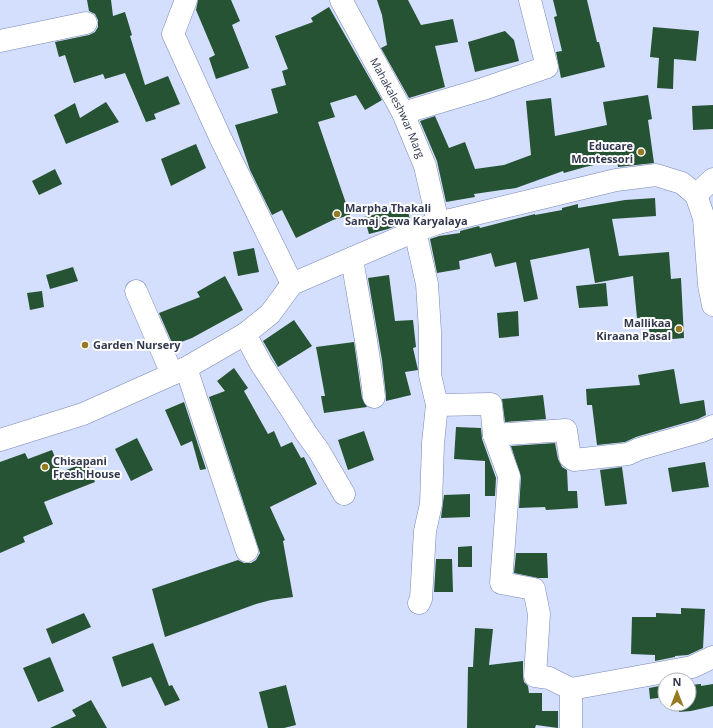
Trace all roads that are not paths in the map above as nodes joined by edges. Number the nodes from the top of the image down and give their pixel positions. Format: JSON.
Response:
{"nodes":[{"id":1,"x":186,"y":0,"type":"edge"},
{"id":2,"x":341,"y":0,"type":"edge"},
{"id":3,"x":530,"y":0,"type":"edge"},
{"id":4,"x":86,"y":23,"type":"dead end"},
{"id":5,"x":0,"y":41,"type":"edge"},
{"id":6,"x":403,"y":113,"type":"junction"},
{"id":7,"x":713,"y":180,"type":"edge"},
{"id":8,"x":696,"y":195,"type":"junction"},
{"id":9,"x":438,"y":223,"type":"junction"},
{"id":10,"x":414,"y":231,"type":"junction"},
{"id":11,"x":352,"y":258,"type":"junction"},
{"id":12,"x":292,"y":284,"type":"junction"},
{"id":13,"x":136,"y":291,"type":"dead end"},
{"id":14,"x":713,"y":305,"type":"edge"},
{"id":15,"x":245,"y":334,"type":"junction"},
{"id":16,"x":179,"y":371,"type":"junction"},
{"id":17,"x":374,"y":397,"type":"dead end"},
{"id":18,"x":437,"y":405,"type":"junction"},
{"id":19,"x":713,"y":426,"type":"edge"},
{"id":20,"x":494,"y":435,"type":"junction"},
{"id":21,"x":0,"y":440,"type":"edge"},
{"id":22,"x":344,"y":494,"type":"dead end"},
{"id":23,"x":247,"y":551,"type":"dead end"},
{"id":24,"x":419,"y":603,"type":"dead end"},
{"id":25,"x":713,"y":657,"type":"edge"},
{"id":26,"x":571,"y":689,"type":"junction"},
{"id":27,"x":571,"y":728,"type":"edge"}],
"edges":[{"from":1,"to":12,"type":"street"},
{"from":2,"to":6,"type":"street","name":"Mahakaleshwar Marg"},
{"from":3,"to":6,"type":"street"},
{"from":4,"to":5,"type":"street"},
{"from":6,"to":9,"type":"street","name":"Mahakaleshwar Marg"},
{"from":7,"to":8,"type":"street"},
{"from":8,"to":9,"type":"street"},
{"from":8,"to":14,"type":"street"},
{"from":9,"to":10,"type":"street"},
{"from":10,"to":11,"type":"street"},
{"from":10,"to":18,"type":"street"},
{"from":11,"to":12,"type":"street"},
{"from":11,"to":17,"type":"street"},
{"from":12,"to":15,"type":"street"},
{"from":13,"to":16,"type":"street"},
{"from":15,"to":16,"type":"street"},
{"from":15,"to":22,"type":"street"},
{"from":16,"to":21,"type":"street"},
{"from":16,"to":23,"type":"street"},
{"from":18,"to":20,"type":"street"},
{"from":18,"to":24,"type":"street"},
{"from":19,"to":20,"type":"street"},
{"from":20,"to":26,"type":"street"},
{"from":25,"to":26,"type":"street"},
{"from":26,"to":27,"type":"street"}]}
